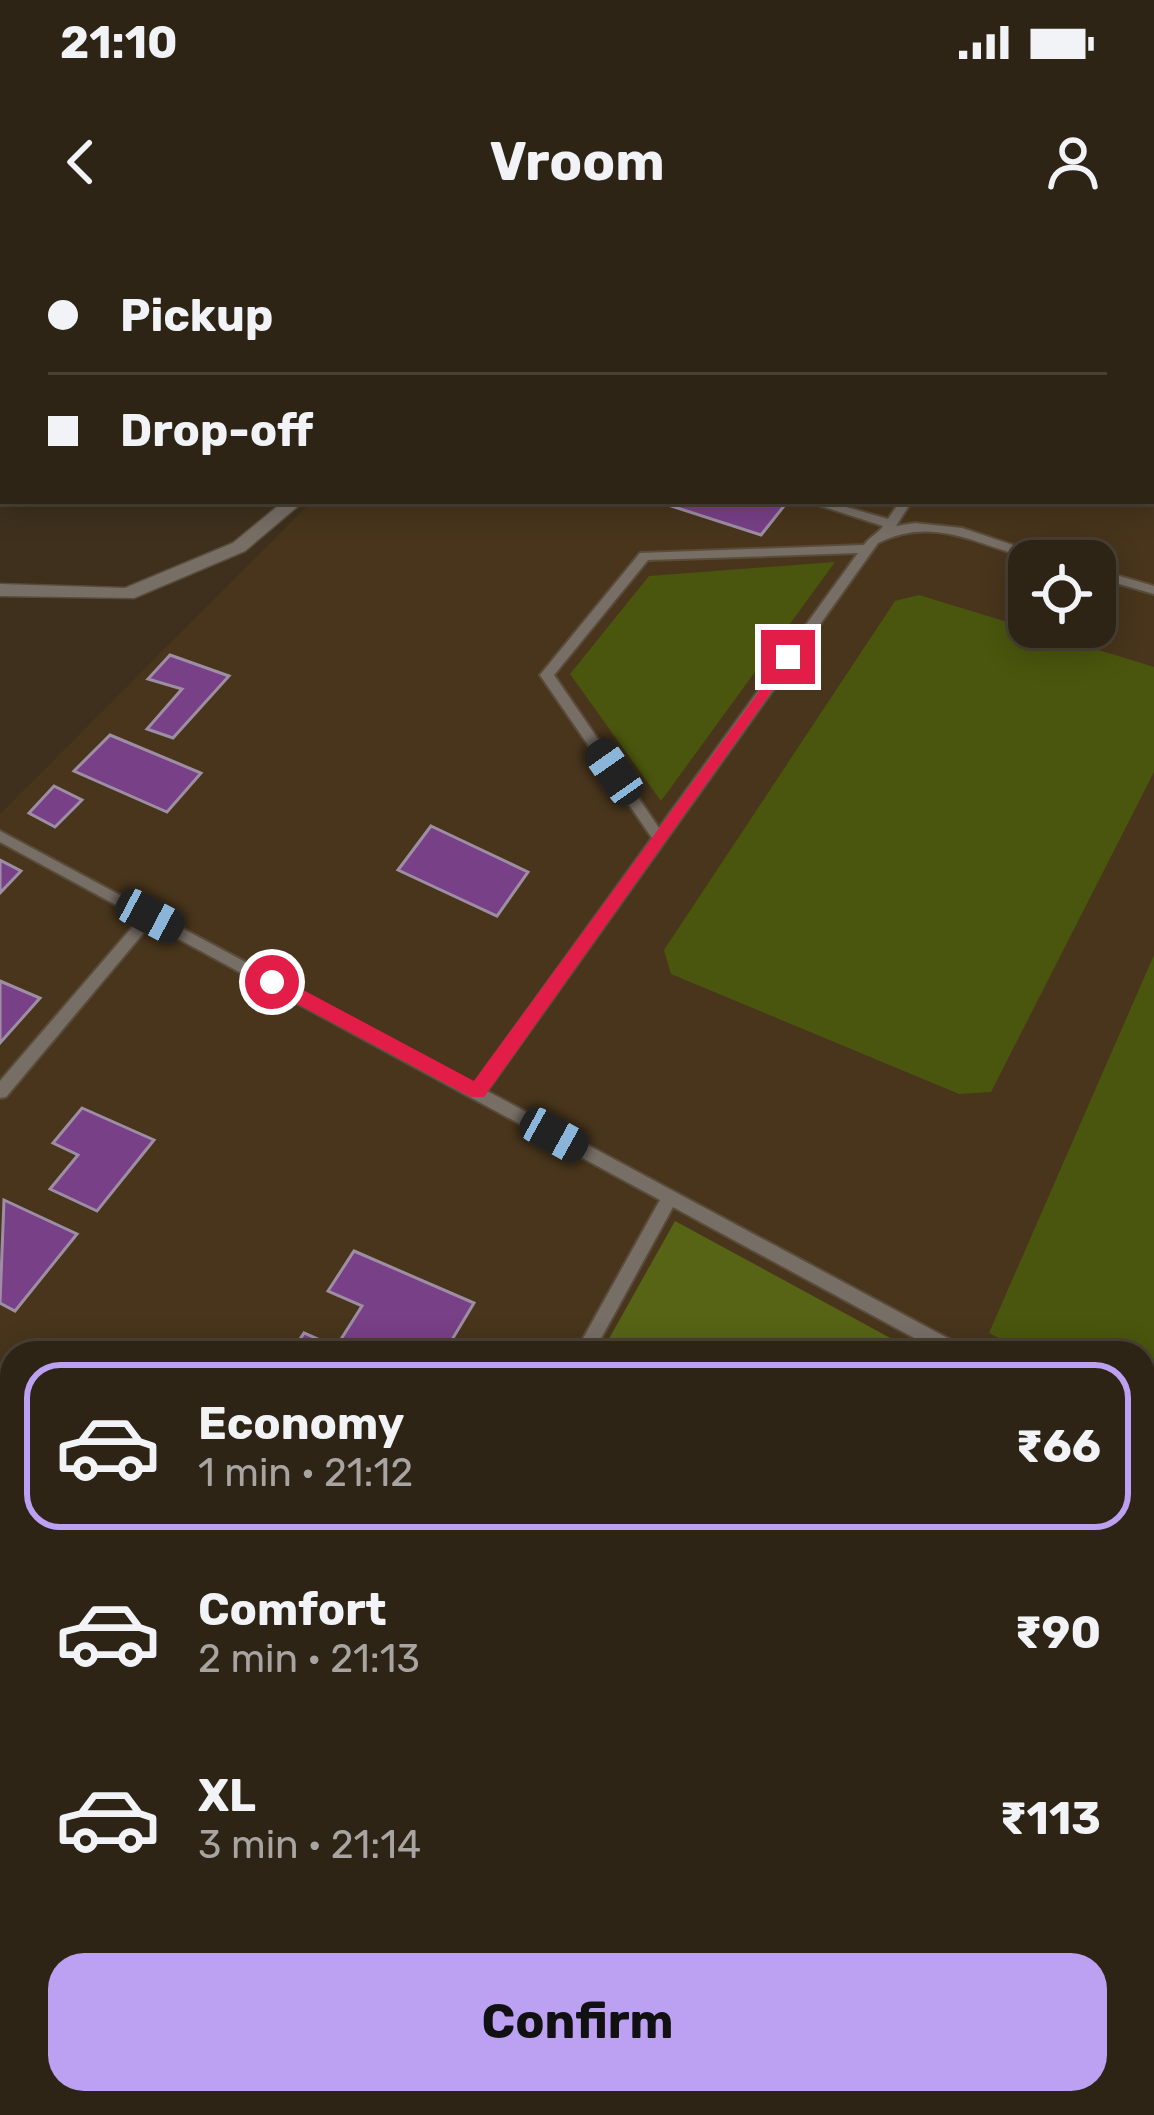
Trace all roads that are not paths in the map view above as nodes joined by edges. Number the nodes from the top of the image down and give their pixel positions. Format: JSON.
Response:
{"nodes":[{"id":1,"x":291,"y":504,"type":"edge"},
{"id":2,"x":820,"y":504,"type":"edge"},
{"id":3,"x":904,"y":504,"type":"edge"},
{"id":4,"x":888,"y":528,"type":"junction"},
{"id":5,"x":865,"y":549,"type":"junction"},
{"id":6,"x":1008,"y":549,"type":"edge"},
{"id":7,"x":1116,"y":579,"type":"edge"},
{"id":8,"x":0,"y":590,"type":"edge"},
{"id":9,"x":1154,"y":590,"type":"edge"},
{"id":10,"x":0,"y":836,"type":"edge"},
{"id":11,"x":659,"y":838,"type":"junction"},
{"id":12,"x":150,"y":916,"type":"junction"},
{"id":13,"x":0,"y":1092,"type":"edge"},
{"id":14,"x":477,"y":1092,"type":"junction"},
{"id":15,"x":669,"y":1199,"type":"junction"},
{"id":16,"x":591,"y":1341,"type":"edge"},
{"id":17,"x":935,"y":1341,"type":"edge"}],
"edges":[{"from":1,"to":8,"type":"street"},
{"from":2,"to":4,"type":"lane"},
{"from":3,"to":4,"type":"lane"},
{"from":4,"to":5,"type":"lane"},
{"from":4,"to":6,"type":"lane"},
{"from":5,"to":11,"type":"lane"},
{"from":5,"to":11,"type":"lane"},
{"from":7,"to":9,"type":"lane"},
{"from":10,"to":12,"type":"lane"},
{"from":11,"to":14,"type":"lane"},
{"from":12,"to":13,"type":"lane"},
{"from":12,"to":14,"type":"lane"},
{"from":14,"to":15,"type":"lane"},
{"from":15,"to":16,"type":"lane"},
{"from":15,"to":17,"type":"lane"}]}
